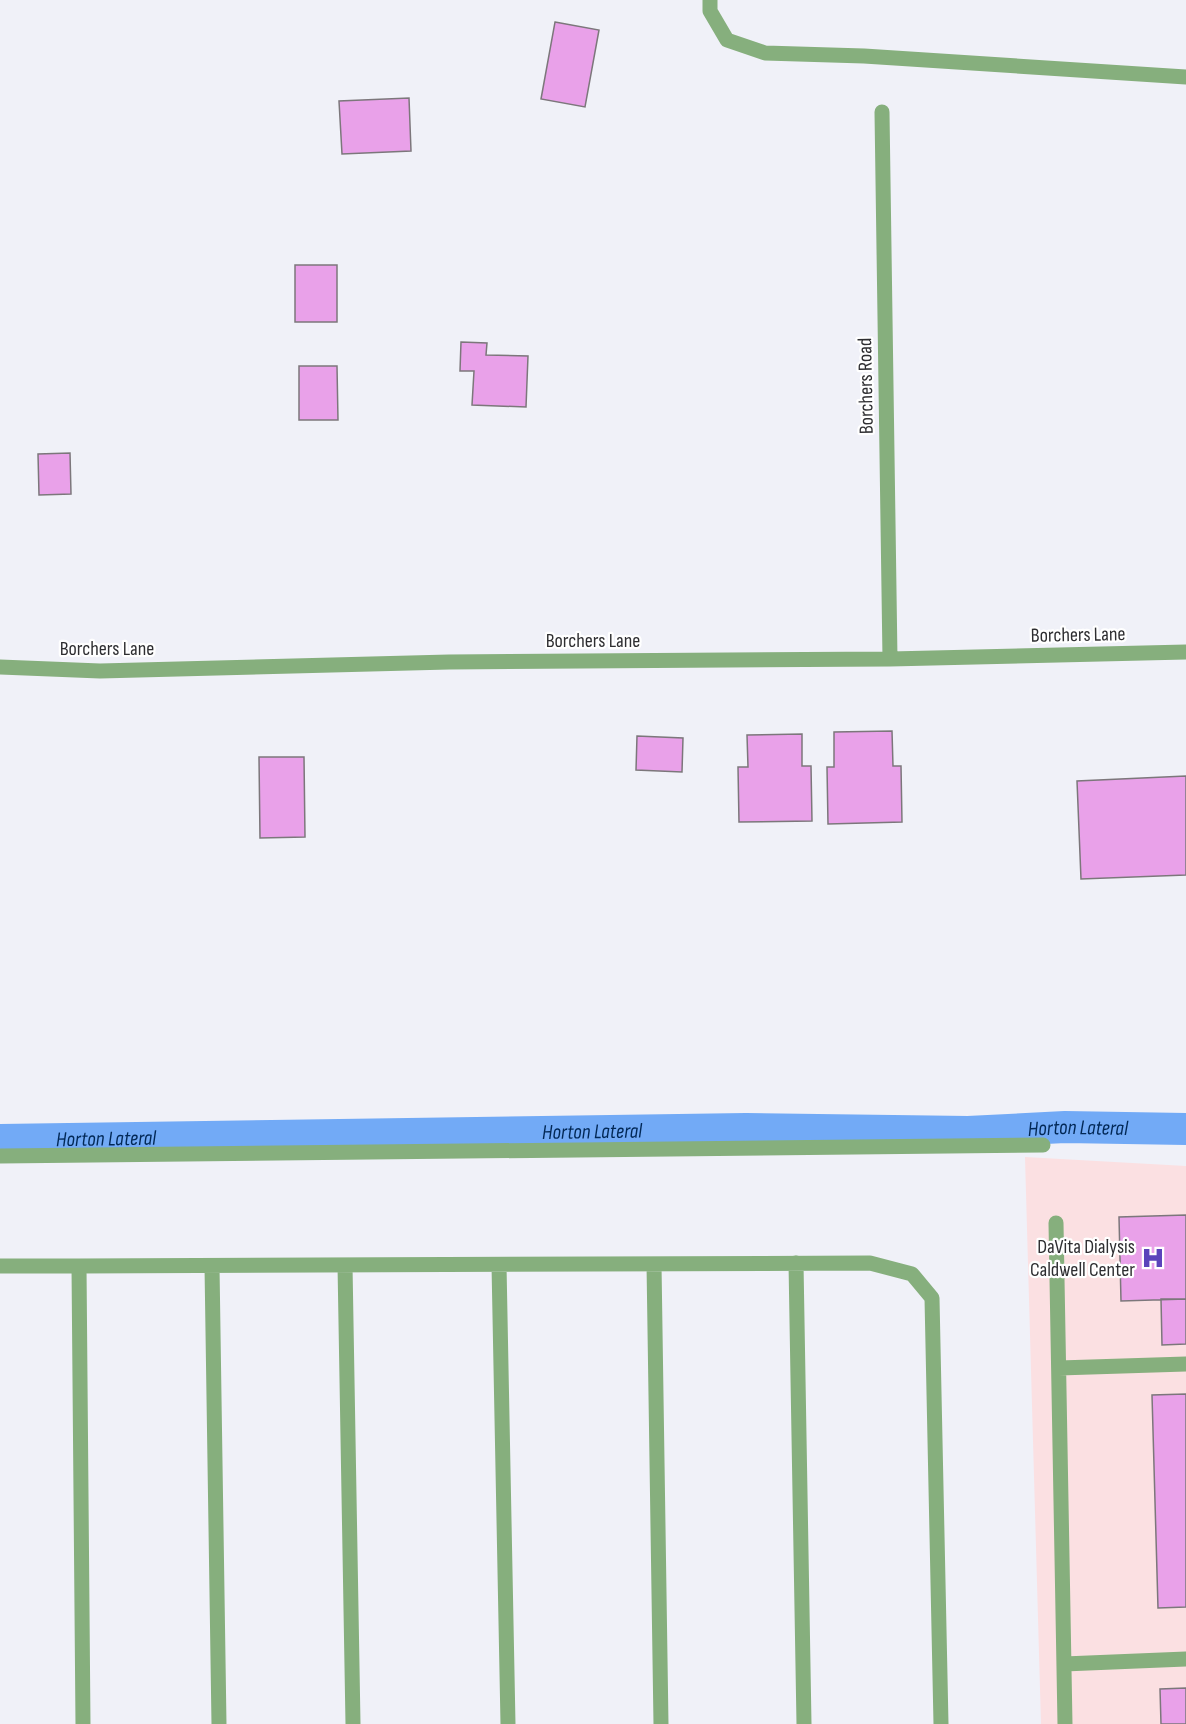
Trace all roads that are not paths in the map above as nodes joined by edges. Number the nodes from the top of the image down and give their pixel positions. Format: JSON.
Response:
{"nodes":[{"id":1,"x":710,"y":0,"type":"edge"},
{"id":2,"x":1186,"y":77,"type":"edge"},
{"id":3,"x":882,"y":112,"type":"dead end"},
{"id":4,"x":1186,"y":652,"type":"edge"},
{"id":5,"x":890,"y":659,"type":"junction"},
{"id":6,"x":0,"y":667,"type":"edge"},
{"id":7,"x":1043,"y":1145,"type":"dead end"},
{"id":8,"x":0,"y":1156,"type":"edge"},
{"id":9,"x":1056,"y":1223,"type":"dead end"},
{"id":10,"x":796,"y":1263,"type":"junction"},
{"id":11,"x":500,"y":1264,"type":"junction"},
{"id":12,"x":654,"y":1264,"type":"junction"},
{"id":13,"x":345,"y":1265,"type":"junction"},
{"id":14,"x":0,"y":1266,"type":"edge"},
{"id":15,"x":79,"y":1266,"type":"junction"},
{"id":16,"x":212,"y":1266,"type":"junction"},
{"id":17,"x":1186,"y":1364,"type":"edge"},
{"id":18,"x":1059,"y":1368,"type":"junction"},
{"id":19,"x":1186,"y":1659,"type":"edge"},
{"id":20,"x":1064,"y":1664,"type":"junction"},
{"id":21,"x":83,"y":1724,"type":"edge"},
{"id":22,"x":219,"y":1724,"type":"edge"},
{"id":23,"x":353,"y":1724,"type":"edge"},
{"id":24,"x":508,"y":1724,"type":"edge"},
{"id":25,"x":661,"y":1724,"type":"edge"},
{"id":26,"x":804,"y":1724,"type":"edge"},
{"id":27,"x":941,"y":1724,"type":"edge"},
{"id":28,"x":1065,"y":1724,"type":"edge"}],
"edges":[{"from":1,"to":2,"type":"street"},
{"from":3,"to":5,"type":"street","name":"Borchers Road"},
{"from":4,"to":5,"type":"street","name":"Borchers Lane"},
{"from":5,"to":6,"type":"street","name":"Borchers Lane"},
{"from":7,"to":8,"type":"street"},
{"from":9,"to":18,"type":"street"},
{"from":10,"to":12,"type":"street"},
{"from":10,"to":26,"type":"street"},
{"from":10,"to":27,"type":"street"},
{"from":11,"to":12,"type":"street"},
{"from":11,"to":13,"type":"street"},
{"from":11,"to":24,"type":"street"},
{"from":12,"to":25,"type":"street"},
{"from":13,"to":16,"type":"street"},
{"from":13,"to":23,"type":"street"},
{"from":14,"to":15,"type":"street"},
{"from":15,"to":16,"type":"street"},
{"from":15,"to":21,"type":"street"},
{"from":16,"to":22,"type":"street"},
{"from":17,"to":18,"type":"street"},
{"from":18,"to":20,"type":"street"},
{"from":19,"to":20,"type":"street"},
{"from":20,"to":28,"type":"street"}]}
